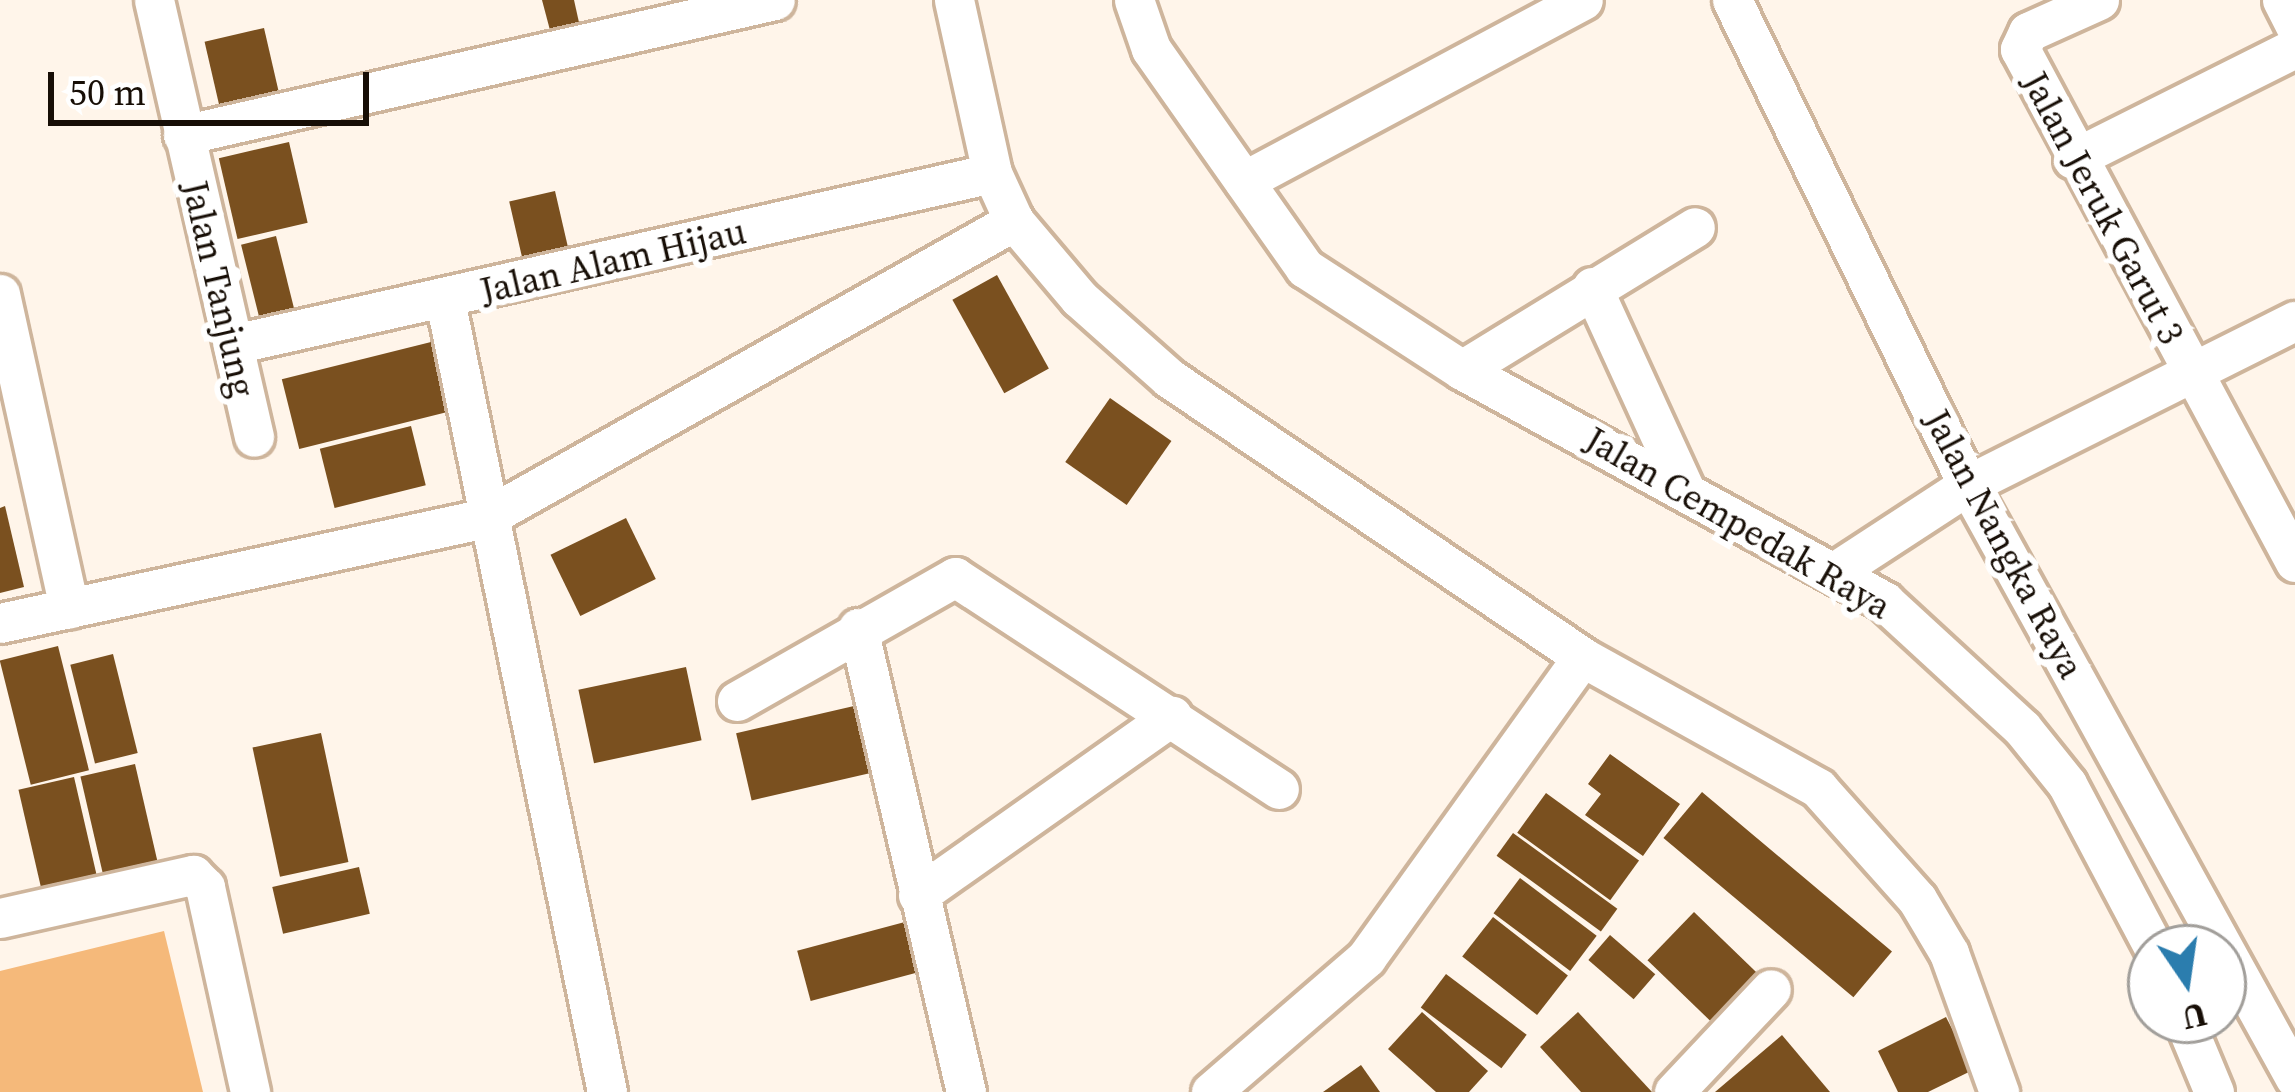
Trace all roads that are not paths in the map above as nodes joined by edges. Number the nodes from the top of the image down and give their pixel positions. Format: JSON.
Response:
{"nodes":[{"id":1,"x":154,"y":0,"type":"edge"},
{"id":2,"x":775,"y":0,"type":"edge"},
{"id":3,"x":954,"y":0,"type":"edge"},
{"id":4,"x":1134,"y":0,"type":"edge"},
{"id":5,"x":1583,"y":0,"type":"edge"},
{"id":6,"x":1732,"y":0,"type":"edge"},
{"id":7,"x":2099,"y":0,"type":"edge"},
{"id":8,"x":2282,"y":0,"type":"edge"},
{"id":9,"x":2295,"y":25,"type":"edge"},
{"id":10,"x":2295,"y":48,"type":"edge"},
{"id":11,"x":183,"y":135,"type":"junction"},
{"id":12,"x":2073,"y":159,"type":"junction"},
{"id":13,"x":992,"y":173,"type":"junction"},
{"id":14,"x":1244,"y":181,"type":"junction"},
{"id":15,"x":1014,"y":220,"type":"junction"},
{"id":16,"x":1695,"y":227,"type":"dead end"},
{"id":17,"x":1592,"y":287,"type":"junction"},
{"id":18,"x":0,"y":294,"type":"edge"},
{"id":19,"x":445,"y":300,"type":"junction"},
{"id":20,"x":2295,"y":322,"type":"edge"},
{"id":21,"x":234,"y":344,"type":"junction"},
{"id":22,"x":1462,"y":370,"type":"junction"},
{"id":23,"x":2192,"y":375,"type":"junction"},
{"id":24,"x":254,"y":437,"type":"dead end"},
{"id":25,"x":1968,"y":485,"type":"junction"},
{"id":26,"x":1684,"y":488,"type":"junction"},
{"id":27,"x":485,"y":518,"type":"junction"},
{"id":28,"x":2295,"y":562,"type":"edge"},
{"id":29,"x":1836,"y":571,"type":"junction"},
{"id":30,"x":69,"y":609,"type":"junction"},
{"id":31,"x":0,"y":623,"type":"edge"},
{"id":32,"x":858,"y":628,"type":"junction"},
{"id":33,"x":1582,"y":657,"type":"junction"},
{"id":34,"x":737,"y":701,"type":"dead end"},
{"id":35,"x":1172,"y":716,"type":"junction"},
{"id":36,"x":1279,"y":789,"type":"dead end"},
{"id":37,"x":918,"y":895,"type":"junction"},
{"id":38,"x":2209,"y":917,"type":"junction"},
{"id":39,"x":0,"y":918,"type":"edge"},
{"id":40,"x":2143,"y":924,"type":"edge"},
{"id":41,"x":2197,"y":924,"type":"edge"},
{"id":42,"x":1771,"y":989,"type":"dead end"},
{"id":43,"x":2194,"y":1044,"type":"edge"},
{"id":44,"x":2295,"y":1078,"type":"edge"},
{"id":45,"x":250,"y":1092,"type":"edge"},
{"id":46,"x":607,"y":1092,"type":"edge"},
{"id":47,"x":966,"y":1092,"type":"edge"},
{"id":48,"x":1211,"y":1092,"type":"edge"},
{"id":49,"x":1674,"y":1092,"type":"edge"},
{"id":50,"x":1999,"y":1092,"type":"edge"},
{"id":51,"x":2214,"y":1092,"type":"edge"}],
"edges":[{"from":1,"to":11,"type":"street","name":"Jalan Tanjung"},
{"from":2,"to":11,"type":"street"},
{"from":3,"to":13,"type":"street"},
{"from":4,"to":14,"type":"street","name":"Jalan Cempedak Raya"},
{"from":5,"to":14,"type":"street"},
{"from":6,"to":25,"type":"street","name":"Jalan Nangka Raya"},
{"from":7,"to":12,"type":"street","name":"Jalan Jeruk Garut 3"},
{"from":8,"to":9,"type":"street"},
{"from":10,"to":12,"type":"street"},
{"from":11,"to":21,"type":"street","name":"Jalan Tanjung"},
{"from":12,"to":23,"type":"street","name":"Jalan Jeruk Garut 3"},
{"from":13,"to":15,"type":"street"},
{"from":13,"to":19,"type":"street","name":"Jalan Alam Hijau"},
{"from":14,"to":22,"type":"street","name":"Jalan Cempedak Raya"},
{"from":15,"to":27,"type":"street"},
{"from":15,"to":33,"type":"street"},
{"from":16,"to":17,"type":"street"},
{"from":17,"to":22,"type":"street"},
{"from":17,"to":26,"type":"street"},
{"from":18,"to":30,"type":"street"},
{"from":19,"to":21,"type":"street","name":"Jalan Alam Hijau"},
{"from":19,"to":27,"type":"street"},
{"from":20,"to":23,"type":"street"},
{"from":21,"to":24,"type":"street","name":"Jalan Tanjung"},
{"from":22,"to":26,"type":"street","name":"Jalan Cempedak Raya"},
{"from":23,"to":25,"type":"street"},
{"from":23,"to":28,"type":"street","name":"Jalan Jeruk Garut 3"},
{"from":25,"to":29,"type":"street"},
{"from":25,"to":38,"type":"street","name":"Jalan Nangka Raya"},
{"from":26,"to":29,"type":"street","name":"Jalan Cempedak Raya"},
{"from":27,"to":30,"type":"street"},
{"from":27,"to":46,"type":"street"},
{"from":29,"to":40,"type":"street","name":"Jalan Cempedak Raya"},
{"from":30,"to":31,"type":"street"},
{"from":32,"to":34,"type":"street"},
{"from":32,"to":35,"type":"street"},
{"from":32,"to":37,"type":"street"},
{"from":33,"to":48,"type":"street"},
{"from":33,"to":50,"type":"street"},
{"from":35,"to":36,"type":"street"},
{"from":35,"to":37,"type":"street"},
{"from":37,"to":47,"type":"street"},
{"from":38,"to":41,"type":"street"},
{"from":38,"to":44,"type":"street","name":"Jalan Nangka Raya"},
{"from":39,"to":45,"type":"street"},
{"from":42,"to":49,"type":"street"},
{"from":43,"to":51,"type":"street"}]}
